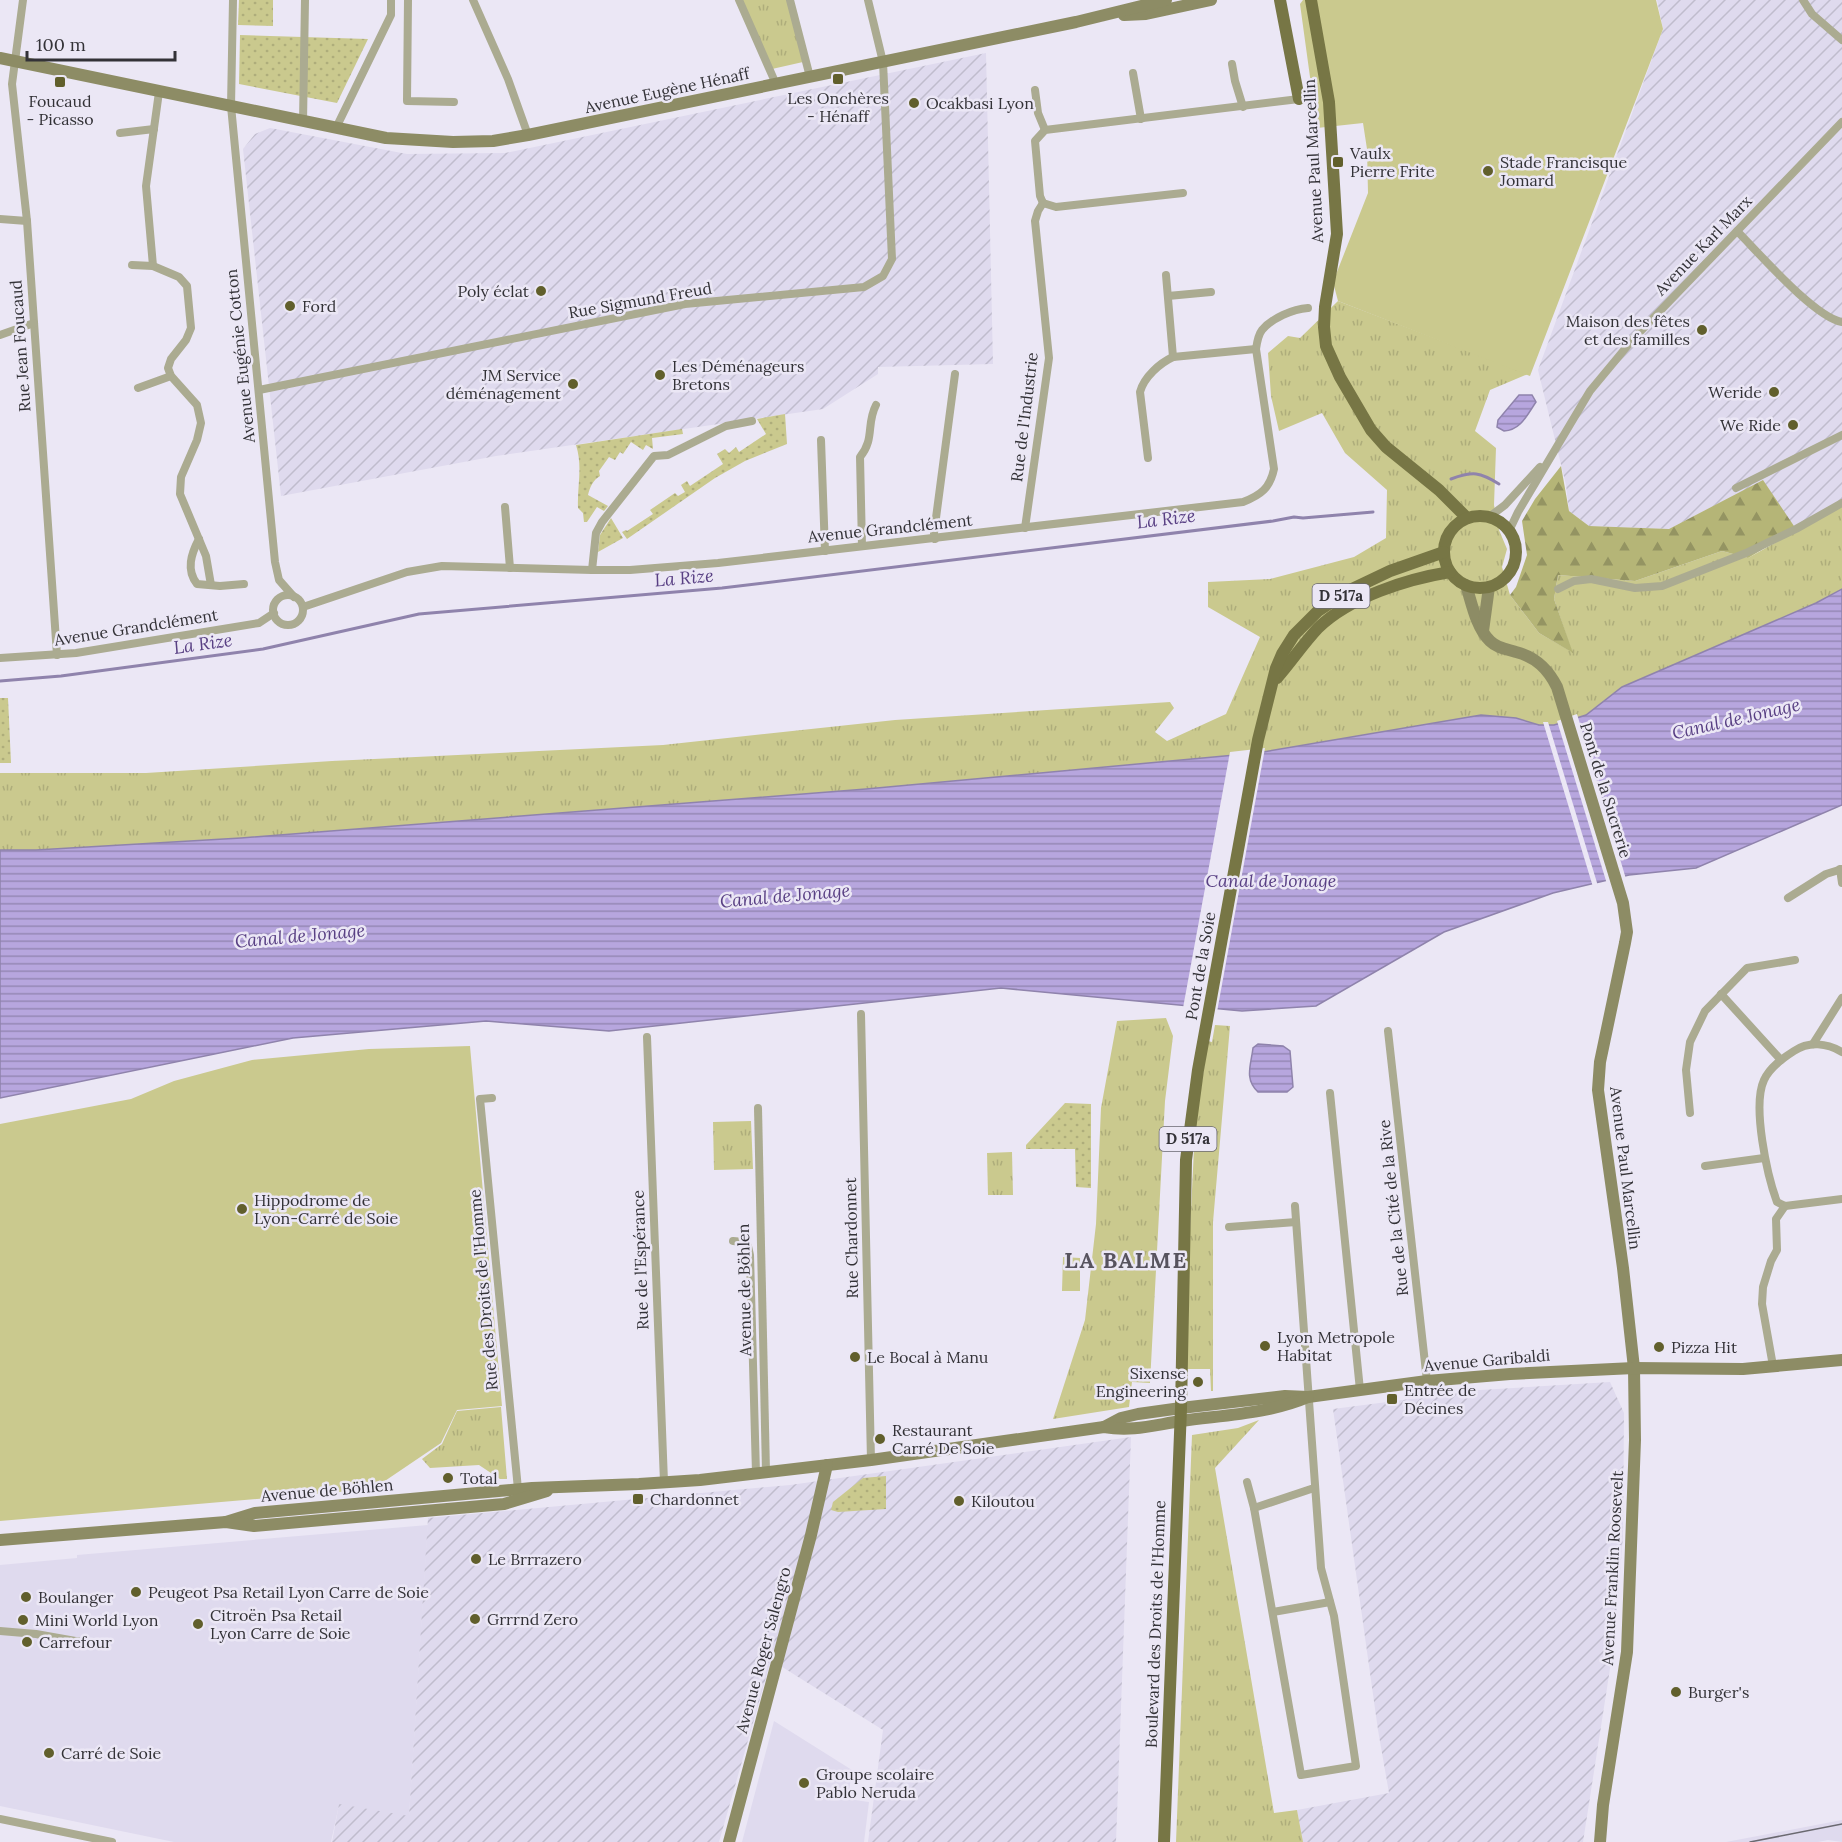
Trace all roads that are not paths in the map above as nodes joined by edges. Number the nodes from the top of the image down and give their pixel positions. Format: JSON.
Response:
{"nodes":[{"id":1,"x":23,"y":0,"type":"edge"},
{"id":2,"x":233,"y":0,"type":"edge"},
{"id":3,"x":305,"y":0,"type":"edge"},
{"id":4,"x":391,"y":0,"type":"edge"},
{"id":5,"x":398,"y":0,"type":"edge"},
{"id":6,"x":408,"y":0,"type":"edge"},
{"id":7,"x":473,"y":0,"type":"edge"},
{"id":8,"x":739,"y":0,"type":"edge"},
{"id":9,"x":790,"y":0,"type":"edge"},
{"id":10,"x":868,"y":0,"type":"edge"},
{"id":11,"x":1166,"y":0,"type":"edge"},
{"id":12,"x":1211,"y":0,"type":"edge"},
{"id":13,"x":1280,"y":0,"type":"edge"},
{"id":14,"x":1311,"y":0,"type":"edge"},
{"id":15,"x":1803,"y":0,"type":"edge"},
{"id":16,"x":391,"y":15,"type":"junction"},
{"id":17,"x":1108,"y":16,"type":"junction"},
{"id":18,"x":1842,"y":40,"type":"edge"},
{"id":19,"x":0,"y":58,"type":"edge"},
{"id":20,"x":15,"y":62,"type":"junction"},
{"id":21,"x":882,"y":62,"type":"junction"},
{"id":22,"x":1232,"y":64,"type":"dead end"},
{"id":23,"x":1133,"y":73,"type":"dead end"},
{"id":24,"x":810,"y":77,"type":"junction"},
{"id":25,"x":776,"y":84,"type":"junction"},
{"id":26,"x":1035,"y":90,"type":"dead end"},
{"id":27,"x":159,"y":92,"type":"junction"},
{"id":28,"x":1299,"y":99,"type":"joint"},
{"id":29,"x":454,"y":102,"type":"dead end"},
{"id":30,"x":231,"y":106,"type":"junction"},
{"id":31,"x":1243,"y":107,"type":"junction"},
{"id":32,"x":1141,"y":119,"type":"junction"},
{"id":33,"x":303,"y":122,"type":"junction"},
{"id":34,"x":1842,"y":122,"type":"edge"},
{"id":35,"x":336,"y":128,"type":"junction"},
{"id":36,"x":154,"y":129,"type":"junction"},
{"id":37,"x":1046,"y":130,"type":"junction"},
{"id":38,"x":120,"y":133,"type":"dead end"},
{"id":39,"x":528,"y":135,"type":"junction"},
{"id":40,"x":1184,"y":193,"type":"dead end"},
{"id":41,"x":1043,"y":203,"type":"junction"},
{"id":42,"x":0,"y":219,"type":"edge"},
{"id":43,"x":27,"y":221,"type":"junction"},
{"id":44,"x":1737,"y":231,"type":"junction"},
{"id":45,"x":132,"y":265,"type":"dead end"},
{"id":46,"x":153,"y":266,"type":"junction"},
{"id":47,"x":1166,"y":275,"type":"dead end"},
{"id":48,"x":1211,"y":292,"type":"dead end"},
{"id":49,"x":1168,"y":296,"type":"junction"},
{"id":50,"x":1308,"y":308,"type":"dead end"},
{"id":51,"x":1842,"y":322,"type":"edge"},
{"id":52,"x":34,"y":323,"type":"junction"},
{"id":53,"x":0,"y":335,"type":"edge"},
{"id":54,"x":1256,"y":349,"type":"junction"},
{"id":55,"x":1173,"y":357,"type":"junction"},
{"id":56,"x":956,"y":374,"type":"dead end"},
{"id":57,"x":171,"y":376,"type":"junction"},
{"id":58,"x":138,"y":388,"type":"dead end"},
{"id":59,"x":259,"y":390,"type":"junction"},
{"id":60,"x":876,"y":405,"type":"dead end"},
{"id":61,"x":752,"y":422,"type":"dead end"},
{"id":62,"x":1842,"y":435,"type":"edge"},
{"id":63,"x":822,"y":440,"type":"dead end"},
{"id":64,"x":1552,"y":453,"type":"junction"},
{"id":65,"x":1148,"y":458,"type":"dead end"},
{"id":66,"x":1736,"y":488,"type":"dead end"},
{"id":67,"x":1842,"y":503,"type":"edge"},
{"id":68,"x":505,"y":507,"type":"dead end"},
{"id":69,"x":1489,"y":517,"type":"junction"},
{"id":70,"x":1467,"y":518,"type":"junction"},
{"id":71,"x":1025,"y":528,"type":"junction"},
{"id":72,"x":1509,"y":531,"type":"junction"},
{"id":73,"x":199,"y":539,"type":"junction"},
{"id":74,"x":935,"y":539,"type":"junction"},
{"id":75,"x":862,"y":546,"type":"junction"},
{"id":76,"x":825,"y":550,"type":"junction"},
{"id":77,"x":1444,"y":552,"type":"junction"},
{"id":78,"x":510,"y":568,"type":"junction"},
{"id":79,"x":592,"y":570,"type":"junction"},
{"id":80,"x":1450,"y":572,"type":"junction"},
{"id":81,"x":244,"y":584,"type":"dead end"},
{"id":82,"x":211,"y":585,"type":"junction"},
{"id":83,"x":1466,"y":585,"type":"junction"},
{"id":84,"x":1489,"y":587,"type":"junction"},
{"id":85,"x":1558,"y":589,"type":"dead end"},
{"id":86,"x":294,"y":597,"type":"junction"},
{"id":87,"x":303,"y":607,"type":"junction"},
{"id":88,"x":274,"y":613,"type":"junction"},
{"id":89,"x":1483,"y":632,"type":"junction"},
{"id":90,"x":57,"y":655,"type":"junction"},
{"id":91,"x":0,"y":658,"type":"edge"},
{"id":92,"x":1274,"y":681,"type":"junction"},
{"id":93,"x":1841,"y":869,"type":"edge"},
{"id":94,"x":1842,"y":883,"type":"edge"},
{"id":95,"x":1788,"y":898,"type":"dead end"},
{"id":96,"x":1623,"y":903,"type":"joint"},
{"id":97,"x":1795,"y":960,"type":"dead end"},
{"id":98,"x":1721,"y":994,"type":"junction"},
{"id":99,"x":1842,"y":998,"type":"edge"},
{"id":100,"x":861,"y":1014,"type":"dead end"},
{"id":101,"x":1388,"y":1031,"type":"dead end"},
{"id":102,"x":647,"y":1037,"type":"dead end"},
{"id":103,"x":1813,"y":1044,"type":"junction"},
{"id":104,"x":1842,"y":1052,"type":"edge"},
{"id":105,"x":1781,"y":1060,"type":"junction"},
{"id":106,"x":1330,"y":1093,"type":"dead end"},
{"id":107,"x":492,"y":1098,"type":"dead end"},
{"id":108,"x":758,"y":1108,"type":"dead end"},
{"id":109,"x":1690,"y":1113,"type":"dead end"},
{"id":110,"x":1764,"y":1158,"type":"junction"},
{"id":111,"x":1705,"y":1166,"type":"dead end"},
{"id":112,"x":1842,"y":1200,"type":"edge"},
{"id":113,"x":1781,"y":1204,"type":"junction"},
{"id":114,"x":1294,"y":1206,"type":"dead end"},
{"id":115,"x":1296,"y":1222,"type":"junction"},
{"id":116,"x":1229,"y":1227,"type":"dead end"},
{"id":117,"x":733,"y":1241,"type":"dead end"},
{"id":118,"x":1842,"y":1360,"type":"edge"},
{"id":119,"x":1773,"y":1366,"type":"junction"},
{"id":120,"x":1634,"y":1368,"type":"junction"},
{"id":121,"x":1427,"y":1381,"type":"junction"},
{"id":122,"x":1360,"y":1390,"type":"junction"},
{"id":123,"x":1308,"y":1397,"type":"junction"},
{"id":124,"x":1181,"y":1408,"type":"junction"},
{"id":125,"x":1179,"y":1422,"type":"junction"},
{"id":126,"x":1104,"y":1427,"type":"junction"},
{"id":127,"x":871,"y":1460,"type":"junction"},
{"id":128,"x":827,"y":1465,"type":"junction"},
{"id":129,"x":761,"y":1472,"type":"junction"},
{"id":130,"x":664,"y":1482,"type":"junction"},
{"id":131,"x":1247,"y":1482,"type":"dead end"},
{"id":132,"x":553,"y":1488,"type":"junction"},
{"id":133,"x":1314,"y":1488,"type":"junction"},
{"id":134,"x":518,"y":1489,"type":"junction"},
{"id":135,"x":505,"y":1491,"type":"junction"},
{"id":136,"x":478,"y":1506,"type":"junction"},
{"id":137,"x":1254,"y":1508,"type":"junction"},
{"id":138,"x":226,"y":1522,"type":"junction"},
{"id":139,"x":0,"y":1540,"type":"edge"},
{"id":140,"x":1330,"y":1602,"type":"junction"},
{"id":141,"x":1272,"y":1612,"type":"junction"},
{"id":142,"x":0,"y":1631,"type":"edge"},
{"id":143,"x":81,"y":1642,"type":"dead end"},
{"id":144,"x":1603,"y":1805,"type":"junction"},
{"id":145,"x":0,"y":1819,"type":"edge"},
{"id":146,"x":112,"y":1842,"type":"edge"},
{"id":147,"x":729,"y":1842,"type":"edge"},
{"id":148,"x":1164,"y":1842,"type":"edge"},
{"id":149,"x":1592,"y":1842,"type":"edge"},
{"id":150,"x":1600,"y":1842,"type":"edge"}],
"edges":[{"from":1,"to":20,"type":"street","name":"Rue Jean Foucaud"},
{"from":2,"to":30,"type":"street","name":"Avenue Eugénie Cotton"},
{"from":3,"to":33,"type":"street"},
{"from":4,"to":16,"type":"street"},
{"from":5,"to":16,"type":"street"},
{"from":6,"to":29,"type":"street"},
{"from":7,"to":39,"type":"street"},
{"from":8,"to":25,"type":"street"},
{"from":9,"to":24,"type":"street"},
{"from":10,"to":21,"type":"street","name":"Rue Sigmund Freud"},
{"from":11,"to":17,"type":"main road","name":"Avenue Eugène Hénaff"},
{"from":12,"to":17,"type":"main road","name":"Avenue Eugène Hénaff"},
{"from":13,"to":28,"type":"main road","name":"Avenue Paul Marcellin"},
{"from":14,"to":70,"type":"main road","name":"Avenue Paul Marcellin"},
{"from":15,"to":18,"type":"street"},
{"from":16,"to":35,"type":"street"},
{"from":17,"to":21,"type":"main road","name":"Avenue Eugène Hénaff"},
{"from":19,"to":20,"type":"main road","name":"Avenue Eugène Hénaff"},
{"from":20,"to":27,"type":"main road","name":"Avenue Eugène Hénaff"},
{"from":20,"to":43,"type":"street","name":"Rue Jean Foucaud"},
{"from":21,"to":24,"type":"main road","name":"Avenue Eugène Hénaff"},
{"from":21,"to":59,"type":"street","name":"Rue Sigmund Freud"},
{"from":22,"to":31,"type":"street"},
{"from":23,"to":32,"type":"street"},
{"from":24,"to":25,"type":"main road","name":"Avenue Eugène Hénaff"},
{"from":25,"to":39,"type":"main road","name":"Avenue Eugène Hénaff"},
{"from":26,"to":37,"type":"street"},
{"from":27,"to":30,"type":"main road","name":"Avenue Eugène Hénaff"},
{"from":27,"to":36,"type":"street"},
{"from":28,"to":31,"type":"street"},
{"from":30,"to":33,"type":"main road","name":"Avenue Eugène Hénaff"},
{"from":30,"to":59,"type":"street","name":"Avenue Eugénie Cotton"},
{"from":31,"to":32,"type":"street"},
{"from":32,"to":37,"type":"street"},
{"from":33,"to":35,"type":"main road","name":"Avenue Eugène Hénaff"},
{"from":34,"to":44,"type":"street","name":"Avenue Karl Marx"},
{"from":35,"to":39,"type":"main road","name":"Avenue Eugène Hénaff"},
{"from":36,"to":38,"type":"street"},
{"from":36,"to":46,"type":"street"},
{"from":37,"to":41,"type":"street"},
{"from":40,"to":41,"type":"street"},
{"from":41,"to":71,"type":"street","name":"Rue de l'Industrie"},
{"from":42,"to":43,"type":"street"},
{"from":43,"to":52,"type":"street","name":"Rue Jean Foucaud"},
{"from":44,"to":51,"type":"street"},
{"from":44,"to":64,"type":"street","name":"Avenue Karl Marx"},
{"from":45,"to":46,"type":"street"},
{"from":46,"to":57,"type":"street"},
{"from":47,"to":49,"type":"street"},
{"from":48,"to":49,"type":"street"},
{"from":49,"to":55,"type":"street"},
{"from":50,"to":54,"type":"street"},
{"from":52,"to":53,"type":"street"},
{"from":52,"to":90,"type":"street","name":"Rue Jean Foucaud"},
{"from":54,"to":55,"type":"street"},
{"from":54,"to":71,"type":"street","name":"Avenue Grandclément"},
{"from":55,"to":65,"type":"street"},
{"from":56,"to":74,"type":"street"},
{"from":57,"to":58,"type":"street"},
{"from":57,"to":73,"type":"street"},
{"from":59,"to":86,"type":"street","name":"Avenue Eugénie Cotton"},
{"from":60,"to":75,"type":"street"},
{"from":61,"to":79,"type":"street"},
{"from":62,"to":66,"type":"street"},
{"from":63,"to":76,"type":"street"},
{"from":64,"to":69,"type":"street","name":"Avenue Karl Marx"},
{"from":64,"to":72,"type":"street","name":"Avenue Karl Marx"},
{"from":67,"to":85,"type":"street"},
{"from":68,"to":78,"type":"street"},
{"from":69,"to":70,"type":"main road"},
{"from":69,"to":72,"type":"main road"},
{"from":70,"to":77,"type":"main road"},
{"from":71,"to":74,"type":"street","name":"Avenue Grandclément"},
{"from":72,"to":84,"type":"main road"},
{"from":73,"to":82,"type":"street"},
{"from":73,"to":82,"type":"street"},
{"from":74,"to":75,"type":"street","name":"Avenue Grandclément"},
{"from":75,"to":76,"type":"street","name":"Avenue Grandclément"},
{"from":76,"to":79,"type":"street","name":"Avenue Grandclément"},
{"from":77,"to":80,"type":"main road"},
{"from":77,"to":92,"type":"main road","number":"D 517a"},
{"from":78,"to":79,"type":"street","name":"Avenue Grandclément"},
{"from":78,"to":87,"type":"street","name":"Avenue Grandclément"},
{"from":80,"to":83,"type":"main road"},
{"from":80,"to":92,"type":"main road","number":"D 517a"},
{"from":81,"to":82,"type":"street"},
{"from":83,"to":84,"type":"main road"},
{"from":83,"to":89,"type":"main road"},
{"from":84,"to":89,"type":"main road"},
{"from":86,"to":87,"type":"street"},
{"from":86,"to":88,"type":"street"},
{"from":87,"to":88,"type":"street"},
{"from":88,"to":90,"type":"street","name":"Avenue Grandclément"},
{"from":89,"to":96,"type":"main road","name":"Pont de la Sucrerie"},
{"from":90,"to":91,"type":"street","name":"Avenue Grandclément"},
{"from":92,"to":124,"type":"main road","name":"Pont de la Soie","number":"D 517a"},
{"from":93,"to":94,"type":"street"},
{"from":93,"to":95,"type":"street"},
{"from":96,"to":120,"type":"main road","name":"Avenue Paul Marcellin"},
{"from":97,"to":98,"type":"street"},
{"from":98,"to":105,"type":"street"},
{"from":98,"to":109,"type":"street"},
{"from":99,"to":103,"type":"street"},
{"from":100,"to":127,"type":"street","name":"Rue Chardonnet"},
{"from":101,"to":121,"type":"street","name":"Rue de la Cité de la Rive"},
{"from":102,"to":130,"type":"street","name":"Rue de l'Espérance"},
{"from":103,"to":104,"type":"street"},
{"from":103,"to":105,"type":"street"},
{"from":105,"to":110,"type":"street"},
{"from":106,"to":122,"type":"street"},
{"from":107,"to":134,"type":"street","name":"Rue des Droits de l'Homme"},
{"from":108,"to":129,"type":"street","name":"Avenue de Böhlen"},
{"from":110,"to":111,"type":"street"},
{"from":110,"to":113,"type":"street"},
{"from":112,"to":113,"type":"street"},
{"from":113,"to":119,"type":"street"},
{"from":114,"to":115,"type":"street"},
{"from":115,"to":116,"type":"street"},
{"from":115,"to":123,"type":"street"},
{"from":117,"to":129,"type":"street"},
{"from":118,"to":119,"type":"main road","name":"Avenue Garibaldi"},
{"from":119,"to":120,"type":"main road","name":"Avenue Garibaldi"},
{"from":120,"to":121,"type":"main road","name":"Avenue Garibaldi"},
{"from":120,"to":144,"type":"main road","name":"Avenue Franklin Roosevelt"},
{"from":121,"to":122,"type":"main road","name":"Avenue Garibaldi"},
{"from":122,"to":123,"type":"main road","name":"Avenue Garibaldi"},
{"from":123,"to":124,"type":"main road","name":"Avenue Garibaldi"},
{"from":123,"to":125,"type":"main road","name":"Avenue Garibaldi"},
{"from":123,"to":133,"type":"street"},
{"from":124,"to":125,"type":"main road","name":"Boulevard des Droits de l'Homme"},
{"from":124,"to":126,"type":"main road","name":"Avenue Garibaldi"},
{"from":125,"to":126,"type":"main road","name":"Avenue Garibaldi"},
{"from":125,"to":148,"type":"main road","name":"Boulevard des Droits de l'Homme"},
{"from":126,"to":127,"type":"main road","name":"Avenue Garibaldi"},
{"from":127,"to":128,"type":"main road","name":"Avenue Garibaldi"},
{"from":128,"to":129,"type":"main road","name":"Avenue de Böhlen"},
{"from":128,"to":147,"type":"main road","name":"Avenue Roger Salengro"},
{"from":129,"to":130,"type":"main road","name":"Avenue de Böhlen"},
{"from":130,"to":132,"type":"main road","name":"Avenue de Böhlen"},
{"from":131,"to":137,"type":"street"},
{"from":132,"to":134,"type":"main road","name":"Avenue de Böhlen"},
{"from":132,"to":136,"type":"main road","name":"Avenue de Böhlen"},
{"from":133,"to":137,"type":"street"},
{"from":133,"to":140,"type":"street"},
{"from":134,"to":135,"type":"main road","name":"Avenue de Böhlen"},
{"from":135,"to":136,"type":"main road","name":"Avenue de Böhlen"},
{"from":135,"to":138,"type":"main road","name":"Avenue de Böhlen"},
{"from":136,"to":138,"type":"main road","name":"Avenue de Böhlen"},
{"from":137,"to":141,"type":"street"},
{"from":138,"to":139,"type":"main road","name":"Avenue de Böhlen"},
{"from":140,"to":141,"type":"street"},
{"from":140,"to":141,"type":"street"},
{"from":142,"to":143,"type":"street"},
{"from":144,"to":149,"type":"main road","name":"Avenue Franklin Roosevelt"},
{"from":144,"to":150,"type":"main road","name":"Avenue Franklin Roosevelt"},
{"from":145,"to":146,"type":"street"}]}
